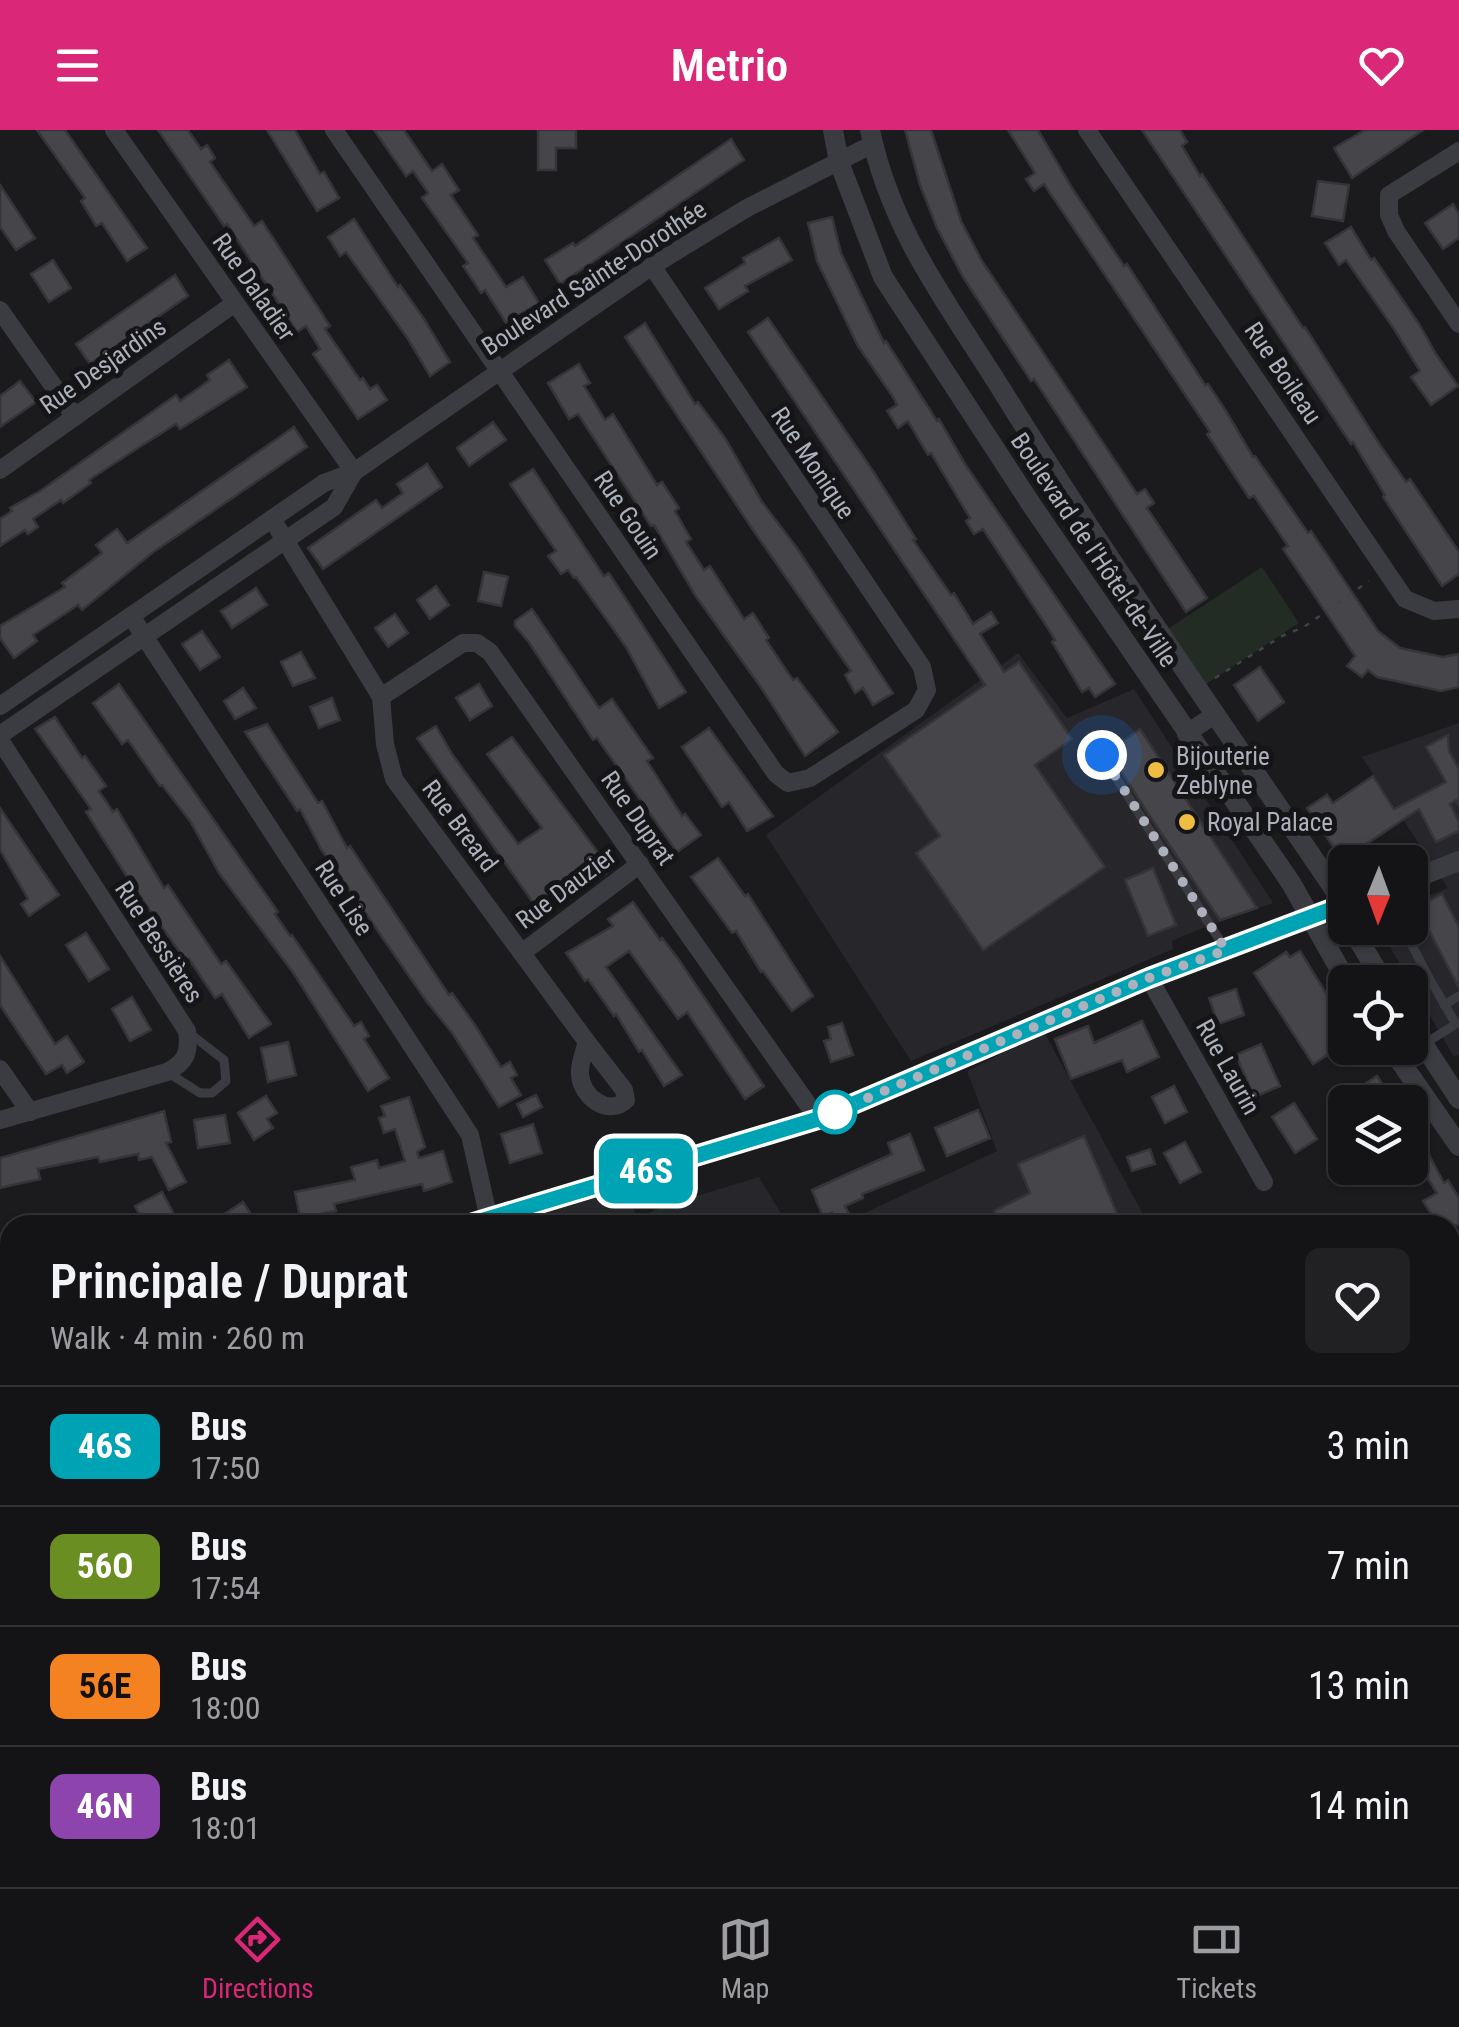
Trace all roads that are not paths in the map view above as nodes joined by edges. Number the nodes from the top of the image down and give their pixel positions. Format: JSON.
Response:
{"nodes":[{"id":1,"x":114,"y":130,"type":"edge"},
{"id":2,"x":334,"y":130,"type":"edge"},
{"id":3,"x":833,"y":130,"type":"edge"},
{"id":4,"x":1087,"y":130,"type":"edge"},
{"id":5,"x":871,"y":137,"type":"edge"},
{"id":6,"x":1459,"y":151,"type":"edge"},
{"id":7,"x":839,"y":162,"type":"junction"},
{"id":8,"x":652,"y":266,"type":"junction"},
{"id":9,"x":234,"y":303,"type":"junction"},
{"id":10,"x":0,"y":310,"type":"edge"},
{"id":11,"x":1459,"y":324,"type":"edge"},
{"id":12,"x":498,"y":370,"type":"junction"},
{"id":13,"x":75,"y":417,"type":"junction"},
{"id":14,"x":0,"y":470,"type":"edge"},
{"id":15,"x":354,"y":472,"type":"junction"},
{"id":16,"x":272,"y":519,"type":"junction"},
{"id":17,"x":286,"y":540,"type":"junction"},
{"id":18,"x":1459,"y":609,"type":"edge"},
{"id":19,"x":131,"y":616,"type":"junction"},
{"id":20,"x":144,"y":637,"type":"junction"},
{"id":21,"x":926,"y":690,"type":"joint"},
{"id":22,"x":381,"y":697,"type":"junction"},
{"id":23,"x":0,"y":706,"type":"edge"},
{"id":24,"x":1214,"y":715,"type":"junction"},
{"id":25,"x":1186,"y":734,"type":"junction"},
{"id":26,"x":1090,"y":737,"type":"dead end"},
{"id":27,"x":0,"y":738,"type":"edge"},
{"id":28,"x":1251,"y":767,"type":"junction"},
{"id":29,"x":1223,"y":783,"type":"junction"},
{"id":30,"x":640,"y":864,"type":"junction"},
{"id":31,"x":1456,"y":868,"type":"edge"},
{"id":32,"x":1428,"y":875,"type":"edge"},
{"id":33,"x":1328,"y":880,"type":"edge"},
{"id":34,"x":1328,"y":912,"type":"edge"},
{"id":35,"x":1312,"y":916,"type":"junction"},
{"id":36,"x":1226,"y":950,"type":"junction"},
{"id":37,"x":523,"y":952,"type":"junction"},
{"id":38,"x":1338,"y":965,"type":"edge"},
{"id":39,"x":1149,"y":978,"type":"junction"},
{"id":40,"x":1428,"y":978,"type":"edge"},
{"id":41,"x":1459,"y":996,"type":"edge"},
{"id":42,"x":1444,"y":1005,"type":"junction"},
{"id":43,"x":187,"y":1031,"type":"junction"},
{"id":44,"x":1428,"y":1041,"type":"edge"},
{"id":45,"x":587,"y":1042,"type":"dead end"},
{"id":46,"x":1428,"y":1052,"type":"edge"},
{"id":47,"x":1404,"y":1065,"type":"edge"},
{"id":48,"x":0,"y":1069,"type":"edge"},
{"id":49,"x":167,"y":1072,"type":"junction"},
{"id":50,"x":1459,"y":1099,"type":"edge"},
{"id":51,"x":30,"y":1112,"type":"junction"},
{"id":52,"x":818,"y":1119,"type":"junction"},
{"id":53,"x":0,"y":1120,"type":"edge"},
{"id":54,"x":1459,"y":1146,"type":"edge"},
{"id":55,"x":1264,"y":1182,"type":"dead end"},
{"id":56,"x":488,"y":1215,"type":"edge"},
{"id":57,"x":502,"y":1215,"type":"edge"}],
"edges":[{"from":1,"to":9,"type":"street","name":"Rue Daladier"},
{"from":2,"to":12,"type":"street","name":"Rue Gouin"},
{"from":3,"to":7,"type":"street","name":"Boulevard de l'Hôtel-de-Ville"},
{"from":4,"to":18,"type":"street","name":"Rue Boileau"},
{"from":5,"to":7,"type":"street","name":"Boulevard Sainte-Dorothée"},
{"from":5,"to":24,"type":"street","name":"Boulevard de l'Hôtel-de-Ville"},
{"from":6,"to":11,"type":"street"},
{"from":7,"to":8,"type":"street","name":"Boulevard Sainte-Dorothée"},
{"from":7,"to":25,"type":"street","name":"Boulevard de l'Hôtel-de-Ville"},
{"from":8,"to":12,"type":"street","name":"Boulevard Sainte-Dorothée"},
{"from":8,"to":21,"type":"street","name":"Rue Monique"},
{"from":9,"to":13,"type":"street","name":"Rue Desjardins"},
{"from":9,"to":15,"type":"street","name":"Rue Daladier"},
{"from":10,"to":13,"type":"street"},
{"from":12,"to":15,"type":"street","name":"Boulevard Sainte-Dorothée"},
{"from":12,"to":21,"type":"street","name":"Rue Gouin"},
{"from":13,"to":14,"type":"street","name":"Rue Desjardins"},
{"from":15,"to":16,"type":"street","name":"Boulevard Sainte-Dorothée"},
{"from":15,"to":17,"type":"street","name":"Boulevard Sainte-Dorothée"},
{"from":16,"to":17,"type":"street","name":"Rue Breard"},
{"from":16,"to":19,"type":"street","name":"Boulevard Sainte-Dorothée"},
{"from":17,"to":20,"type":"street","name":"Boulevard Sainte-Dorothée"},
{"from":17,"to":22,"type":"street","name":"Rue Breard"},
{"from":19,"to":20,"type":"street","name":"Rue Lise"},
{"from":19,"to":23,"type":"street","name":"Boulevard Sainte-Dorothée"},
{"from":20,"to":27,"type":"street","name":"Boulevard Sainte-Dorothée"},
{"from":20,"to":56,"type":"street","name":"Rue Lise"},
{"from":22,"to":30,"type":"street","name":"Rue Duprat"},
{"from":22,"to":37,"type":"street","name":"Rue Breard"},
{"from":24,"to":25,"type":"street"},
{"from":24,"to":28,"type":"street","name":"Boulevard de l'Hôtel-de-Ville"},
{"from":25,"to":29,"type":"street","name":"Boulevard de l'Hôtel-de-Ville"},
{"from":26,"to":36,"type":"lane"},
{"from":27,"to":43,"type":"street","name":"Rue Bessières"},
{"from":28,"to":29,"type":"street"},
{"from":28,"to":33,"type":"street","name":"Boulevard de l'Hôtel-de-Ville"},
{"from":29,"to":35,"type":"street","name":"Boulevard de l'Hôtel-de-Ville"},
{"from":30,"to":37,"type":"street","name":"Rue Dauzier"},
{"from":30,"to":52,"type":"street","name":"Rue Duprat"},
{"from":31,"to":32,"type":"street"},
{"from":34,"to":35,"type":"street"},
{"from":35,"to":36,"type":"street"},
{"from":35,"to":38,"type":"street","name":"Boulevard de l'Hôtel-de-Ville"},
{"from":36,"to":39,"type":"street"},
{"from":37,"to":45,"type":"street","name":"Rue Breard"},
{"from":39,"to":52,"type":"street"},
{"from":39,"to":55,"type":"street","name":"Rue Laurin"},
{"from":40,"to":42,"type":"lane"},
{"from":41,"to":42,"type":"lane"},
{"from":42,"to":44,"type":"lane"},
{"from":43,"to":49,"type":"street","name":"Rue Bessières"},
{"from":43,"to":49,"type":"lane"},
{"from":46,"to":50,"type":"street"},
{"from":47,"to":54,"type":"street"},
{"from":48,"to":51,"type":"street"},
{"from":49,"to":51,"type":"street"},
{"from":51,"to":53,"type":"street"},
{"from":52,"to":57,"type":"street"}]}
